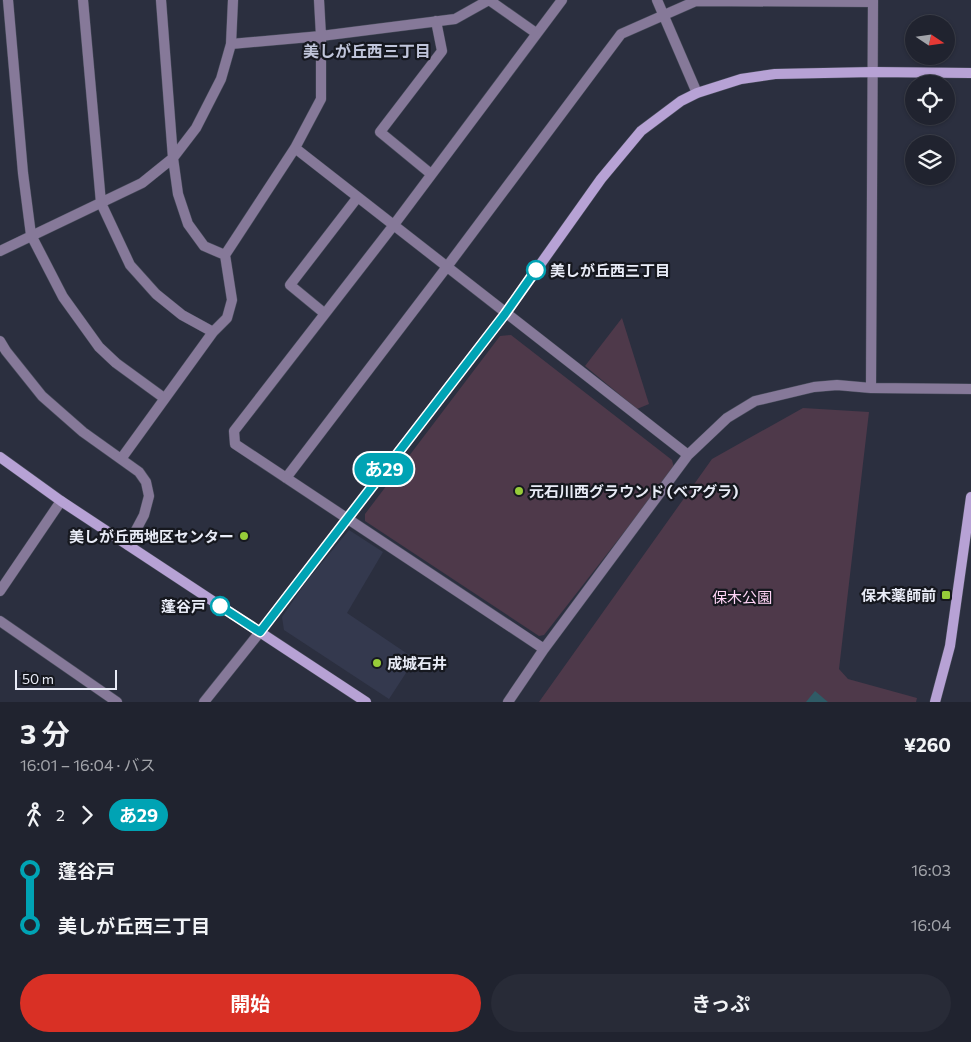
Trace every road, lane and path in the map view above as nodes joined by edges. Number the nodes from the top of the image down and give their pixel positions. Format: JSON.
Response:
{"nodes":[{"id":1,"x":8,"y":0,"type":"edge"},
{"id":2,"x":83,"y":0,"type":"edge"},
{"id":3,"x":160,"y":0,"type":"edge"},
{"id":4,"x":233,"y":0,"type":"edge"},
{"id":5,"x":319,"y":0,"type":"edge"},
{"id":6,"x":489,"y":0,"type":"edge"},
{"id":7,"x":562,"y":0,"type":"edge"},
{"id":8,"x":656,"y":0,"type":"edge"},
{"id":9,"x":873,"y":1,"type":"edge"},
{"id":10,"x":663,"y":15,"type":"junction"},
{"id":11,"x":5,"y":18,"type":"edge"},
{"id":12,"x":436,"y":22,"type":"junction"},
{"id":13,"x":536,"y":33,"type":"junction"},
{"id":14,"x":321,"y":36,"type":"junction"},
{"id":15,"x":231,"y":44,"type":"junction"},
{"id":16,"x":873,"y":72,"type":"junction"},
{"id":17,"x":971,"y":73,"type":"edge"},
{"id":18,"x":697,"y":93,"type":"junction"},
{"id":19,"x":295,"y":148,"type":"junction"},
{"id":20,"x":173,"y":158,"type":"junction"},
{"id":21,"x":431,"y":174,"type":"junction"},
{"id":22,"x":357,"y":198,"type":"junction"},
{"id":23,"x":101,"y":203,"type":"junction"},
{"id":24,"x":393,"y":226,"type":"junction"},
{"id":25,"x":31,"y":235,"type":"junction"},
{"id":26,"x":0,"y":251,"type":"edge"},
{"id":27,"x":225,"y":255,"type":"junction"},
{"id":28,"x":446,"y":268,"type":"junction"},
{"id":29,"x":324,"y":314,"type":"junction"},
{"id":30,"x":505,"y":314,"type":"junction"},
{"id":31,"x":213,"y":332,"type":"junction"},
{"id":32,"x":0,"y":340,"type":"edge"},
{"id":33,"x":872,"y":388,"type":"junction"},
{"id":34,"x":971,"y":389,"type":"edge"},
{"id":35,"x":164,"y":398,"type":"junction"},
{"id":36,"x":688,"y":455,"type":"junction"},
{"id":37,"x":0,"y":457,"type":"edge"},
{"id":38,"x":121,"y":459,"type":"junction"},
{"id":39,"x":286,"y":478,"type":"junction"},
{"id":40,"x":971,"y":497,"type":"edge"},
{"id":41,"x":61,"y":501,"type":"junction"},
{"id":42,"x":346,"y":518,"type":"junction"},
{"id":43,"x":128,"y":545,"type":"junction"},
{"id":44,"x":0,"y":591,"type":"edge"},
{"id":45,"x":0,"y":621,"type":"edge"},
{"id":46,"x":260,"y":632,"type":"junction"},
{"id":47,"x":544,"y":649,"type":"junction"},
{"id":48,"x":104,"y":698,"type":"edge"},
{"id":49,"x":117,"y":702,"type":"edge"},
{"id":50,"x":204,"y":702,"type":"edge"},
{"id":51,"x":366,"y":702,"type":"edge"},
{"id":52,"x":508,"y":702,"type":"edge"},
{"id":53,"x":936,"y":702,"type":"edge"}],
"edges":[{"from":1,"to":11,"type":"street"},
{"from":2,"to":23,"type":"street"},
{"from":3,"to":20,"type":"street"},
{"from":4,"to":15,"type":"street"},
{"from":5,"to":14,"type":"street"},
{"from":6,"to":12,"type":"street"},
{"from":6,"to":13,"type":"street"},
{"from":7,"to":13,"type":"street"},
{"from":8,"to":10,"type":"street"},
{"from":9,"to":10,"type":"street"},
{"from":9,"to":16,"type":"street"},
{"from":10,"to":18,"type":"street"},
{"from":10,"to":28,"type":"street"},
{"from":11,"to":25,"type":"street"},
{"from":12,"to":14,"type":"street"},
{"from":12,"to":21,"type":"street"},
{"from":13,"to":21,"type":"street"},
{"from":14,"to":15,"type":"street"},
{"from":14,"to":19,"type":"street"},
{"from":15,"to":20,"type":"street"},
{"from":16,"to":17,"type":"street"},
{"from":16,"to":18,"type":"street"},
{"from":16,"to":33,"type":"street"},
{"from":18,"to":30,"type":"street"},
{"from":19,"to":22,"type":"street"},
{"from":19,"to":27,"type":"street"},
{"from":20,"to":23,"type":"street"},
{"from":20,"to":27,"type":"street"},
{"from":21,"to":24,"type":"street"},
{"from":22,"to":24,"type":"street"},
{"from":22,"to":29,"type":"street"},
{"from":23,"to":25,"type":"street"},
{"from":23,"to":31,"type":"street"},
{"from":24,"to":28,"type":"street"},
{"from":24,"to":29,"type":"street"},
{"from":25,"to":26,"type":"street"},
{"from":25,"to":35,"type":"street"},
{"from":27,"to":31,"type":"street"},
{"from":28,"to":30,"type":"street"},
{"from":28,"to":39,"type":"street"},
{"from":29,"to":39,"type":"street"},
{"from":30,"to":36,"type":"street"},
{"from":30,"to":42,"type":"street"},
{"from":31,"to":35,"type":"street"},
{"from":32,"to":38,"type":"street"},
{"from":33,"to":34,"type":"street"},
{"from":33,"to":36,"type":"street"},
{"from":35,"to":38,"type":"street"},
{"from":36,"to":47,"type":"street"},
{"from":37,"to":41,"type":"street"},
{"from":38,"to":43,"type":"street"},
{"from":39,"to":42,"type":"street"},
{"from":40,"to":53,"type":"street"},
{"from":41,"to":43,"type":"street"},
{"from":41,"to":44,"type":"street"},
{"from":42,"to":46,"type":"street"},
{"from":42,"to":47,"type":"street"},
{"from":43,"to":46,"type":"street"},
{"from":45,"to":48,"type":"street"},
{"from":46,"to":50,"type":"street"},
{"from":46,"to":51,"type":"street"},
{"from":47,"to":52,"type":"street"},
{"from":48,"to":49,"type":"street"}]}
